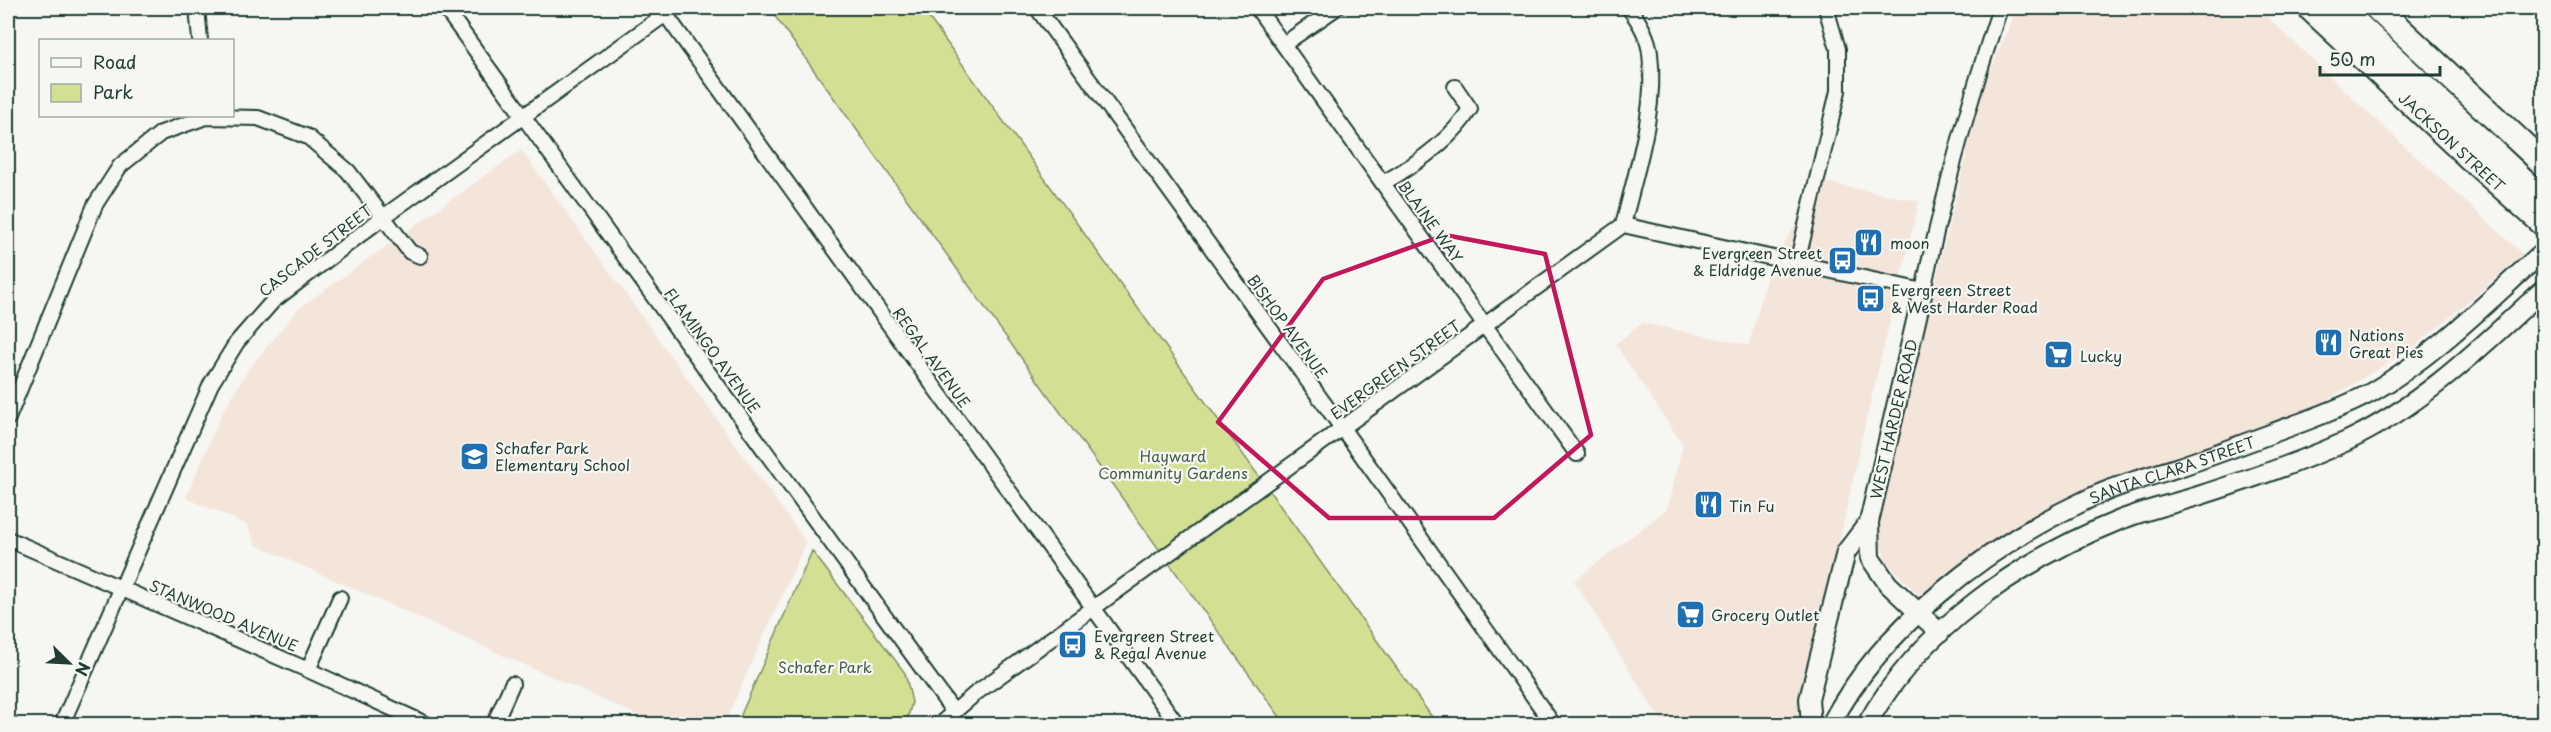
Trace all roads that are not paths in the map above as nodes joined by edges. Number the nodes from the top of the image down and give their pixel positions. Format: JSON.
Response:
{"nodes":[{"id":1,"x":197,"y":8,"type":"edge"},
{"id":2,"x":445,"y":8,"type":"edge"},
{"id":3,"x":1039,"y":8,"type":"edge"},
{"id":4,"x":1257,"y":8,"type":"edge"},
{"id":5,"x":1336,"y":8,"type":"edge"},
{"id":6,"x":1629,"y":8,"type":"edge"},
{"id":7,"x":1826,"y":8,"type":"edge"},
{"id":8,"x":2000,"y":8,"type":"edge"},
{"id":9,"x":2310,"y":8,"type":"edge"},
{"id":10,"x":2340,"y":8,"type":"edge"},
{"id":11,"x":2377,"y":8,"type":"edge"},
{"id":12,"x":667,"y":10,"type":"edge"},
{"id":13,"x":200,"y":39,"type":"edge"},
{"id":14,"x":1284,"y":44,"type":"junction"},
{"id":15,"x":1455,"y":87,"type":"dead end"},
{"id":16,"x":523,"y":115,"type":"junction"},
{"id":17,"x":203,"y":117,"type":"edge"},
{"id":18,"x":232,"y":117,"type":"edge"},
{"id":19,"x":2544,"y":164,"type":"edge"},
{"id":20,"x":1383,"y":183,"type":"junction"},
{"id":21,"x":2544,"y":200,"type":"edge"},
{"id":22,"x":382,"y":218,"type":"junction"},
{"id":23,"x":2544,"y":224,"type":"edge"},
{"id":24,"x":1623,"y":225,"type":"junction"},
{"id":25,"x":2544,"y":251,"type":"edge"},
{"id":26,"x":420,"y":256,"type":"dead end"},
{"id":27,"x":1797,"y":263,"type":"junction"},
{"id":28,"x":2544,"y":289,"type":"edge"},
{"id":29,"x":1923,"y":291,"type":"junction"},
{"id":30,"x":1486,"y":324,"type":"junction"},
{"id":31,"x":8,"y":418,"type":"edge"},
{"id":32,"x":1342,"y":428,"type":"junction"},
{"id":33,"x":1577,"y":454,"type":"dead end"},
{"id":34,"x":1869,"y":522,"type":"junction"},
{"id":35,"x":8,"y":539,"type":"edge"},
{"id":36,"x":122,"y":590,"type":"junction"},
{"id":37,"x":340,"y":598,"type":"dead end"},
{"id":38,"x":1093,"y":608,"type":"junction"},
{"id":39,"x":1919,"y":613,"type":"junction"},
{"id":40,"x":1940,"y":633,"type":"junction"},
{"id":41,"x":308,"y":670,"type":"junction"},
{"id":42,"x":512,"y":684,"type":"dead end"},
{"id":43,"x":953,"y":711,"type":"junction"},
{"id":44,"x":62,"y":724,"type":"edge"},
{"id":45,"x":426,"y":724,"type":"edge"},
{"id":46,"x":494,"y":724,"type":"edge"},
{"id":47,"x":940,"y":724,"type":"edge"},
{"id":48,"x":1177,"y":724,"type":"edge"},
{"id":49,"x":1553,"y":724,"type":"edge"},
{"id":50,"x":1812,"y":724,"type":"edge"},
{"id":51,"x":1831,"y":724,"type":"edge"},
{"id":52,"x":1867,"y":724,"type":"edge"}],
"edges":[{"from":1,"to":13,"type":"street"},
{"from":2,"to":16,"type":"street","name":"FLAMINGO AVENUE"},
{"from":3,"to":32,"type":"street","name":"BISHOP AVENUE"},
{"from":4,"to":14,"type":"street","name":"BLAINE WAY"},
{"from":5,"to":14,"type":"street"},
{"from":6,"to":24,"type":"street"},
{"from":7,"to":27,"type":"street"},
{"from":8,"to":29,"type":"street","name":"WEST HARDER ROAD"},
{"from":9,"to":23,"type":"highway","name":"JACKSON STREET"},
{"from":10,"to":21,"type":"highway"},
{"from":11,"to":19,"type":"highway"},
{"from":12,"to":16,"type":"street","name":"CASCADE STREET"},
{"from":12,"to":38,"type":"street","name":"REGAL AVENUE"},
{"from":14,"to":20,"type":"street","name":"BLAINE WAY"},
{"from":15,"to":20,"type":"street"},
{"from":16,"to":22,"type":"street","name":"CASCADE STREET"},
{"from":16,"to":43,"type":"street","name":"FLAMINGO AVENUE"},
{"from":17,"to":31,"type":"street"},
{"from":18,"to":22,"type":"street"},
{"from":20,"to":30,"type":"street","name":"BLAINE WAY"},
{"from":22,"to":26,"type":"street"},
{"from":22,"to":36,"type":"street","name":"CASCADE STREET"},
{"from":24,"to":27,"type":"street"},
{"from":24,"to":30,"type":"street","name":"EVERGREEN STREET"},
{"from":25,"to":39,"type":"main road","name":"SANTA CLARA STREET"},
{"from":27,"to":29,"type":"street"},
{"from":28,"to":40,"type":"main road","name":"SANTA CLARA STREET"},
{"from":29,"to":34,"type":"main road","name":"WEST HARDER ROAD"},
{"from":30,"to":32,"type":"street","name":"EVERGREEN STREET"},
{"from":30,"to":33,"type":"street","name":"BLAINE WAY"},
{"from":32,"to":38,"type":"street","name":"EVERGREEN STREET"},
{"from":32,"to":49,"type":"street","name":"BISHOP AVENUE"},
{"from":34,"to":39,"type":"main road","name":"WEST HARDER ROAD"},
{"from":34,"to":50,"type":"main road"},
{"from":35,"to":36,"type":"street","name":"STANWOOD AVENUE"},
{"from":36,"to":41,"type":"street","name":"STANWOOD AVENUE"},
{"from":36,"to":44,"type":"street","name":"CASCADE STREET"},
{"from":37,"to":41,"type":"street"},
{"from":38,"to":43,"type":"street","name":"EVERGREEN STREET"},
{"from":38,"to":48,"type":"street","name":"REGAL AVENUE"},
{"from":39,"to":40,"type":"main road","name":"WEST HARDER ROAD"},
{"from":39,"to":51,"type":"main road","name":"SANTA CLARA STREET"},
{"from":40,"to":52,"type":"main road","name":"SANTA CLARA STREET"},
{"from":41,"to":45,"type":"street","name":"STANWOOD AVENUE"},
{"from":42,"to":46,"type":"street"},
{"from":43,"to":47,"type":"street","name":"EVERGREEN STREET"}]}
